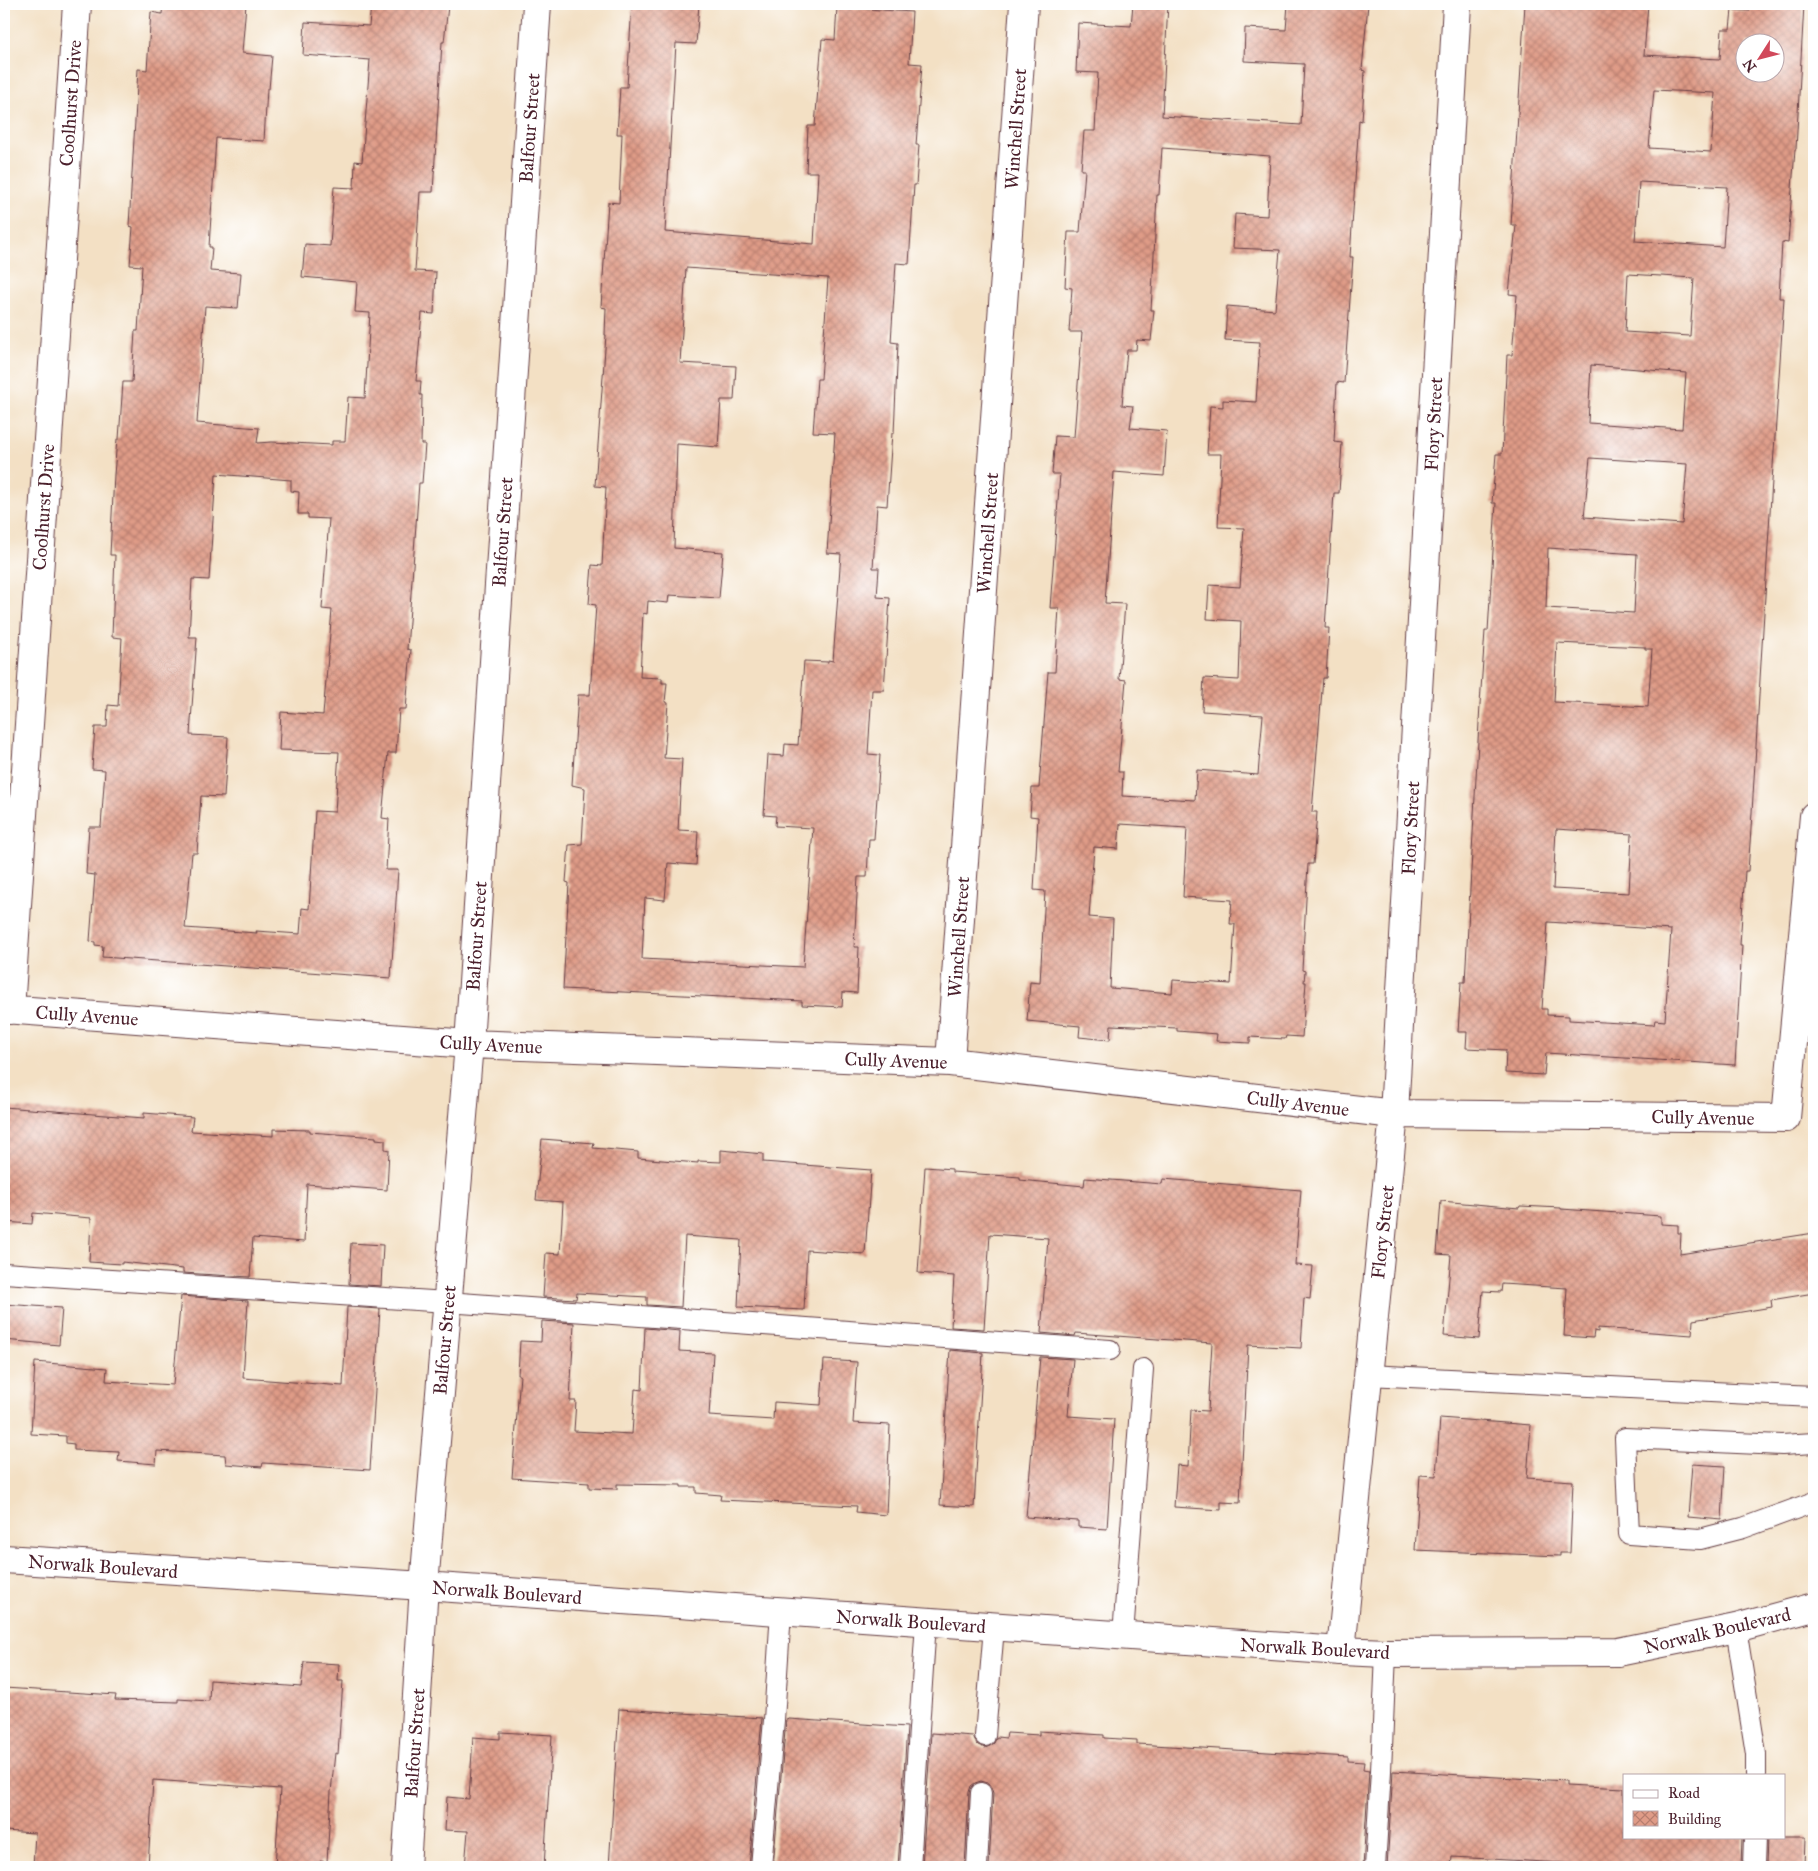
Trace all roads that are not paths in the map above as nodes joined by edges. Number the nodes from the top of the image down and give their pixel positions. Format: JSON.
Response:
{"nodes":[{"id":1,"x":77,"y":4,"type":"edge"},
{"id":2,"x":537,"y":4,"type":"edge"},
{"id":3,"x":1024,"y":4,"type":"edge"},
{"id":4,"x":1457,"y":4,"type":"edge"},
{"id":5,"x":1814,"y":816,"type":"edge"},
{"id":6,"x":7,"y":1009,"type":"edge"},
{"id":7,"x":469,"y":1044,"type":"junction"},
{"id":8,"x":950,"y":1062,"type":"junction"},
{"id":9,"x":1394,"y":1114,"type":"junction"},
{"id":10,"x":4,"y":1273,"type":"edge"},
{"id":11,"x":447,"y":1302,"type":"junction"},
{"id":12,"x":1110,"y":1350,"type":"dead end"},
{"id":13,"x":1143,"y":1369,"type":"dead end"},
{"id":14,"x":1368,"y":1375,"type":"junction"},
{"id":15,"x":1814,"y":1397,"type":"edge"},
{"id":16,"x":1814,"y":1443,"type":"edge"},
{"id":17,"x":1814,"y":1502,"type":"edge"},
{"id":18,"x":4,"y":1559,"type":"edge"},
{"id":19,"x":424,"y":1586,"type":"junction"},
{"id":20,"x":1814,"y":1607,"type":"edge"},
{"id":21,"x":781,"y":1611,"type":"junction"},
{"id":22,"x":926,"y":1622,"type":"junction"},
{"id":23,"x":994,"y":1627,"type":"junction"},
{"id":24,"x":1736,"y":1628,"type":"junction"},
{"id":25,"x":1123,"y":1635,"type":"junction"},
{"id":26,"x":1341,"y":1651,"type":"junction"},
{"id":27,"x":1386,"y":1653,"type":"junction"},
{"id":28,"x":985,"y":1736,"type":"dead end"},
{"id":29,"x":1756,"y":1774,"type":"edge"},
{"id":30,"x":981,"y":1793,"type":"dead end"},
{"id":31,"x":1755,"y":1838,"type":"edge"},
{"id":32,"x":406,"y":1867,"type":"edge"},
{"id":33,"x":761,"y":1867,"type":"edge"},
{"id":34,"x":910,"y":1867,"type":"edge"},
{"id":35,"x":977,"y":1867,"type":"edge"},
{"id":36,"x":1375,"y":1867,"type":"edge"},
{"id":37,"x":1754,"y":1867,"type":"edge"}],
"edges":[{"from":1,"to":6,"type":"street","name":"Coolhurst Drive"},
{"from":2,"to":7,"type":"street","name":"Balfour Street"},
{"from":3,"to":8,"type":"street","name":"Winchell Street"},
{"from":4,"to":9,"type":"street","name":"Flory Street"},
{"from":5,"to":9,"type":"street","name":"Cully Avenue"},
{"from":6,"to":7,"type":"street","name":"Cully Avenue"},
{"from":7,"to":8,"type":"street","name":"Cully Avenue"},
{"from":7,"to":11,"type":"street","name":"Balfour Street"},
{"from":8,"to":9,"type":"street","name":"Cully Avenue"},
{"from":9,"to":14,"type":"street","name":"Flory Street"},
{"from":10,"to":11,"type":"lane"},
{"from":11,"to":12,"type":"lane"},
{"from":11,"to":19,"type":"street","name":"Balfour Street"},
{"from":13,"to":25,"type":"lane"},
{"from":14,"to":15,"type":"lane"},
{"from":14,"to":26,"type":"street","name":"Flory Street"},
{"from":16,"to":17,"type":"lane"},
{"from":18,"to":19,"type":"street","name":"Norwalk Boulevard"},
{"from":19,"to":21,"type":"street","name":"Norwalk Boulevard"},
{"from":19,"to":32,"type":"street","name":"Balfour Street"},
{"from":20,"to":24,"type":"street","name":"Norwalk Boulevard"},
{"from":21,"to":22,"type":"street","name":"Norwalk Boulevard"},
{"from":21,"to":33,"type":"lane"},
{"from":22,"to":23,"type":"street","name":"Norwalk Boulevard"},
{"from":22,"to":34,"type":"lane"},
{"from":23,"to":25,"type":"street","name":"Norwalk Boulevard"},
{"from":23,"to":28,"type":"lane"},
{"from":24,"to":27,"type":"street","name":"Norwalk Boulevard"},
{"from":24,"to":29,"type":"lane"},
{"from":25,"to":26,"type":"street","name":"Norwalk Boulevard"},
{"from":26,"to":27,"type":"street","name":"Norwalk Boulevard"},
{"from":27,"to":36,"type":"lane"},
{"from":30,"to":35,"type":"lane"},
{"from":31,"to":37,"type":"lane"}]}
